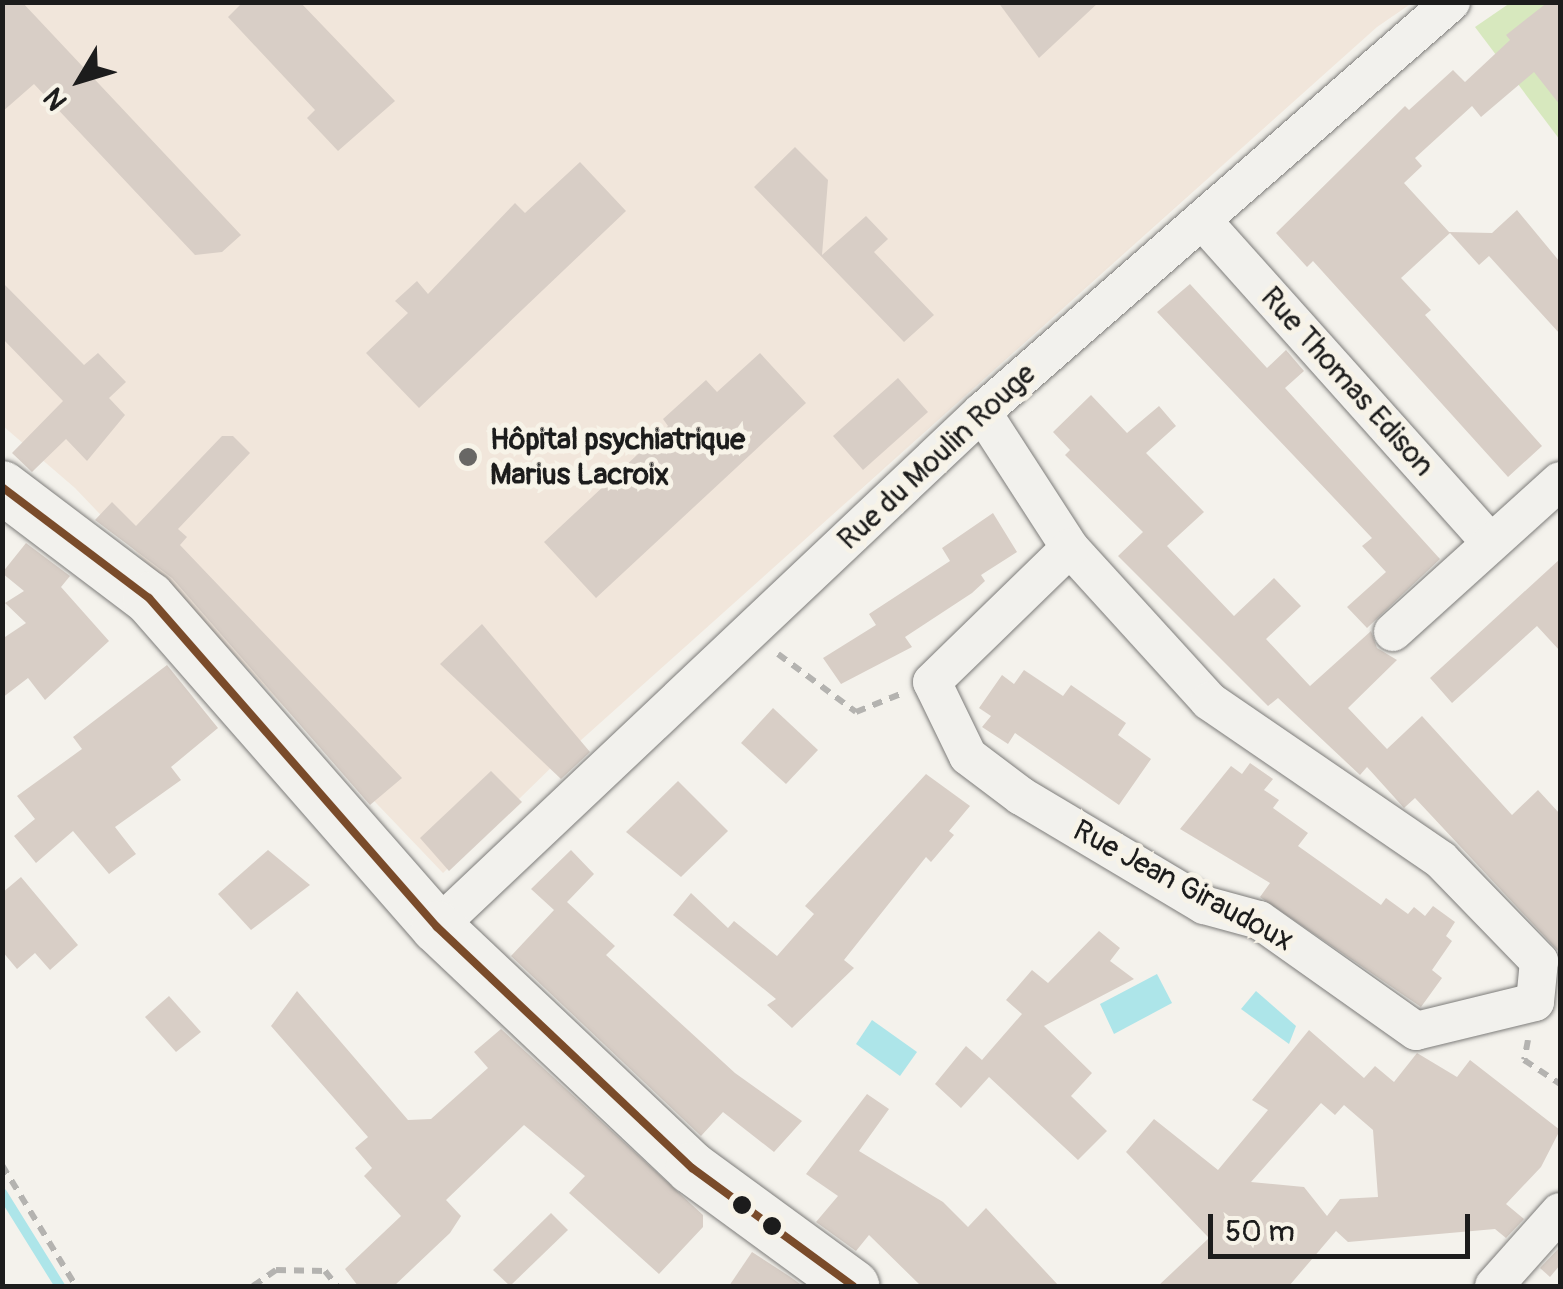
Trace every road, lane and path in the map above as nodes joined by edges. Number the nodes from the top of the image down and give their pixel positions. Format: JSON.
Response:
{"nodes":[{"id":1,"x":1451,"y":2,"type":"edge"},
{"id":2,"x":1202,"y":220,"type":"junction"},
{"id":3,"x":982,"y":412,"type":"junction"},
{"id":4,"x":1560,"y":481,"type":"edge"},
{"id":5,"x":2,"y":486,"type":"edge"},
{"id":6,"x":1492,"y":543,"type":"junction"},
{"id":7,"x":1070,"y":548,"type":"junction"},
{"id":8,"x":1393,"y":632,"type":"dead end"},
{"id":9,"x":750,"y":633,"type":"junction"},
{"id":10,"x":932,"y":682,"type":"junction"},
{"id":11,"x":438,"y":927,"type":"junction"},
{"id":12,"x":1534,"y":1002,"type":"junction"},
{"id":13,"x":1560,"y":1084,"type":"edge"},
{"id":14,"x":2,"y":1165,"type":"edge"},
{"id":15,"x":1560,"y":1212,"type":"edge"},
{"id":16,"x":76,"y":1286,"type":"edge"},
{"id":17,"x":254,"y":1286,"type":"edge"},
{"id":18,"x":337,"y":1286,"type":"edge"},
{"id":19,"x":852,"y":1286,"type":"edge"},
{"id":20,"x":1494,"y":1286,"type":"edge"}],
"edges":[{"from":1,"to":2,"type":"street","name":"Rue du Moulin Rouge"},
{"from":2,"to":3,"type":"street","name":"Rue du Moulin Rouge"},
{"from":2,"to":6,"type":"street","name":"Rue Thomas Edison"},
{"from":3,"to":7,"type":"street"},
{"from":3,"to":9,"type":"street","name":"Rue du Moulin Rouge"},
{"from":4,"to":6,"type":"street"},
{"from":5,"to":11,"type":"main road"},
{"from":6,"to":8,"type":"street"},
{"from":7,"to":10,"type":"street"},
{"from":7,"to":12,"type":"street"},
{"from":9,"to":10,"type":"path"},
{"from":9,"to":11,"type":"street","name":"Rue du Moulin Rouge"},
{"from":10,"to":12,"type":"street","name":"Rue Jean Giraudoux"},
{"from":11,"to":19,"type":"main road"},
{"from":12,"to":13,"type":"path"},
{"from":14,"to":16,"type":"path"},
{"from":15,"to":20,"type":"street"},
{"from":17,"to":18,"type":"path"}]}
